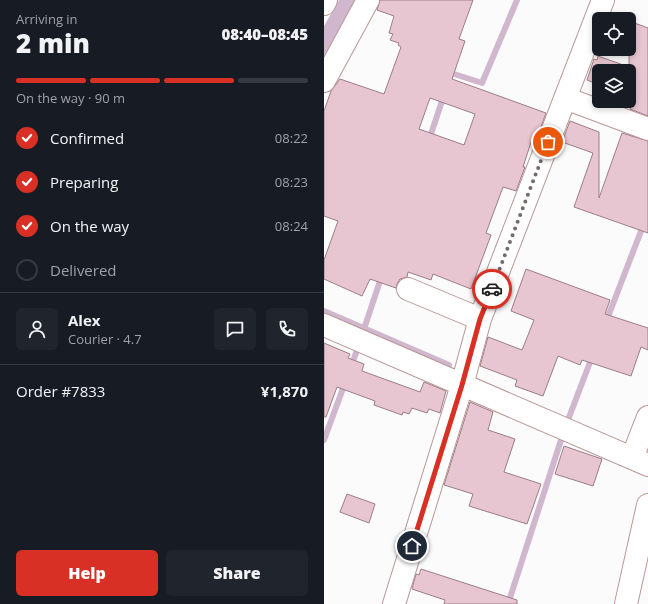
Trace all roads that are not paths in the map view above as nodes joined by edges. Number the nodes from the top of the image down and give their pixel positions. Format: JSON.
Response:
{"nodes":[{"id":1,"x":326,"y":0,"type":"edge"},
{"id":2,"x":368,"y":0,"type":"edge"},
{"id":3,"x":603,"y":0,"type":"edge"},
{"id":4,"x":324,"y":4,"type":"edge"},
{"id":5,"x":324,"y":82,"type":"edge"},
{"id":6,"x":565,"y":98,"type":"junction"},
{"id":7,"x":648,"y":129,"type":"edge"},
{"id":8,"x":408,"y":289,"type":"dead end"},
{"id":9,"x":480,"y":319,"type":"junction"},
{"id":10,"x":324,"y":325,"type":"edge"},
{"id":11,"x":462,"y":385,"type":"junction"},
{"id":12,"x":648,"y":417,"type":"edge"},
{"id":13,"x":640,"y":462,"type":"edge"},
{"id":14,"x":648,"y":505,"type":"edge"},
{"id":15,"x":394,"y":604,"type":"edge"},
{"id":16,"x":626,"y":604,"type":"edge"}],
"edges":[{"from":1,"to":4,"type":"street"},
{"from":2,"to":5,"type":"street"},
{"from":3,"to":6,"type":"street"},
{"from":6,"to":7,"type":"street"},
{"from":6,"to":9,"type":"street"},
{"from":8,"to":9,"type":"street"},
{"from":9,"to":11,"type":"street"},
{"from":10,"to":11,"type":"street"},
{"from":11,"to":13,"type":"street"},
{"from":11,"to":15,"type":"street"},
{"from":12,"to":13,"type":"street"},
{"from":14,"to":16,"type":"street"}]}
